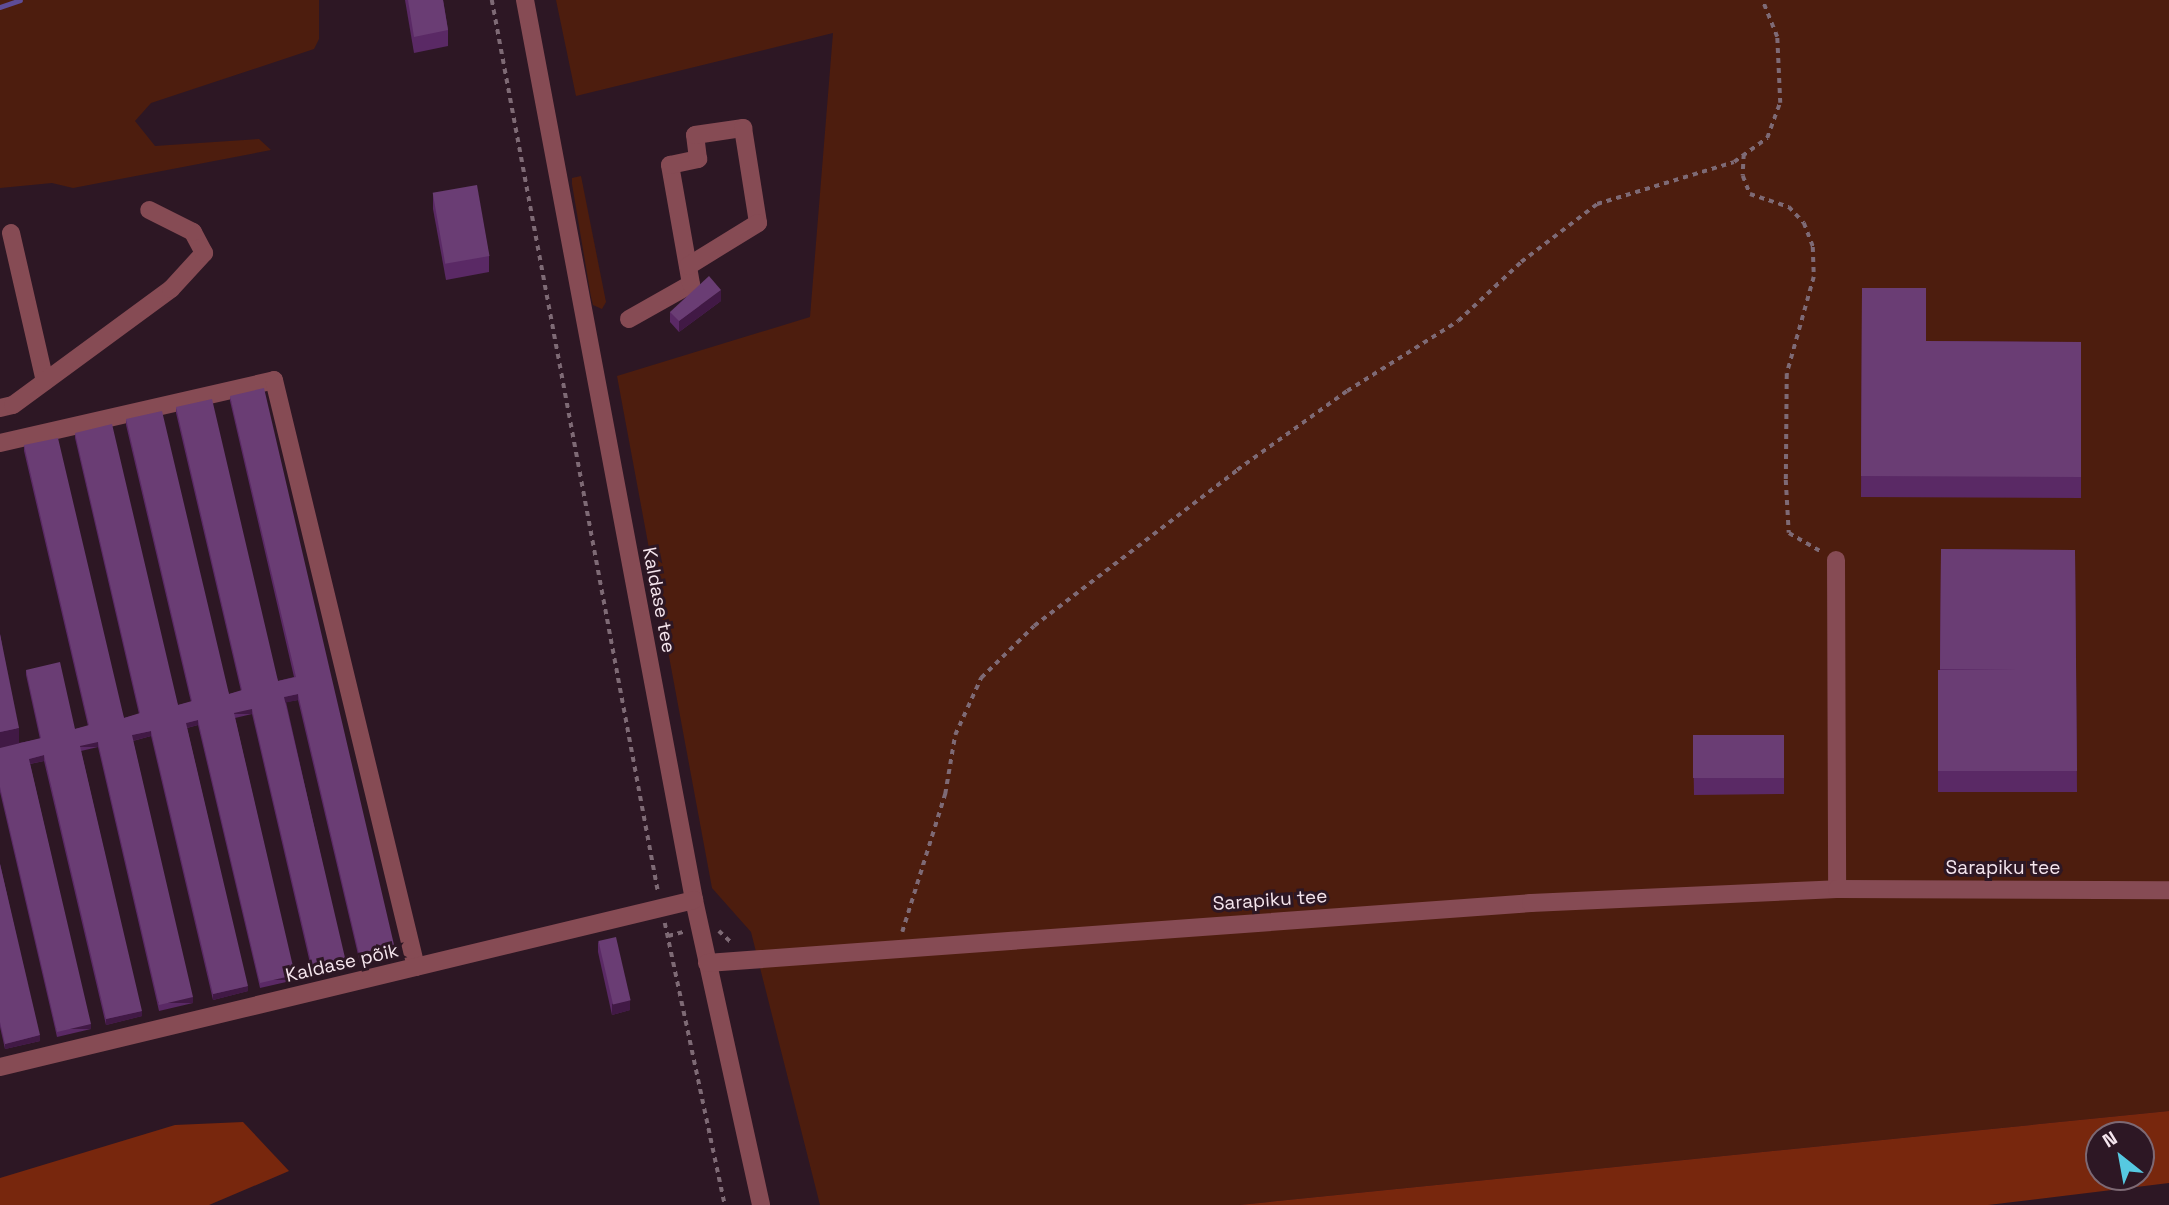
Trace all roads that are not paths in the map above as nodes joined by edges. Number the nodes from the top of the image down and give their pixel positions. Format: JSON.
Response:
{"nodes":[{"id":1,"x":525,"y":0,"type":"edge"},
{"id":2,"x":149,"y":210,"type":"dead end"},
{"id":3,"x":11,"y":233,"type":"dead end"},
{"id":4,"x":688,"y":266,"type":"junction"},
{"id":5,"x":629,"y":319,"type":"dead end"},
{"id":6,"x":45,"y":381,"type":"junction"},
{"id":7,"x":0,"y":408,"type":"edge"},
{"id":8,"x":0,"y":443,"type":"edge"},
{"id":9,"x":1836,"y":560,"type":"road end"},
{"id":10,"x":1837,"y":889,"type":"junction"},
{"id":11,"x":2169,"y":890,"type":"edge"},
{"id":12,"x":694,"y":900,"type":"junction"},
{"id":13,"x":707,"y":963,"type":"junction"},
{"id":14,"x":416,"y":967,"type":"junction"},
{"id":15,"x":0,"y":1067,"type":"edge"},
{"id":16,"x":761,"y":1205,"type":"edge"}],
"edges":[{"from":1,"to":12,"type":"street","name":"Kaldase tee"},
{"from":2,"to":6,"type":"street"},
{"from":3,"to":6,"type":"street"},
{"from":4,"to":4,"type":"street"},
{"from":4,"to":5,"type":"street"},
{"from":6,"to":7,"type":"street"},
{"from":8,"to":14,"type":"street"},
{"from":9,"to":10,"type":"street"},
{"from":10,"to":11,"type":"street","name":"Sarapiku tee"},
{"from":10,"to":13,"type":"street","name":"Sarapiku tee"},
{"from":12,"to":13,"type":"street","name":"Kaldase tee"},
{"from":12,"to":14,"type":"street","name":"Kaldase põik"},
{"from":13,"to":16,"type":"street","name":"Kaldase tee"},
{"from":14,"to":15,"type":"street","name":"Kaldase põik"}]}
